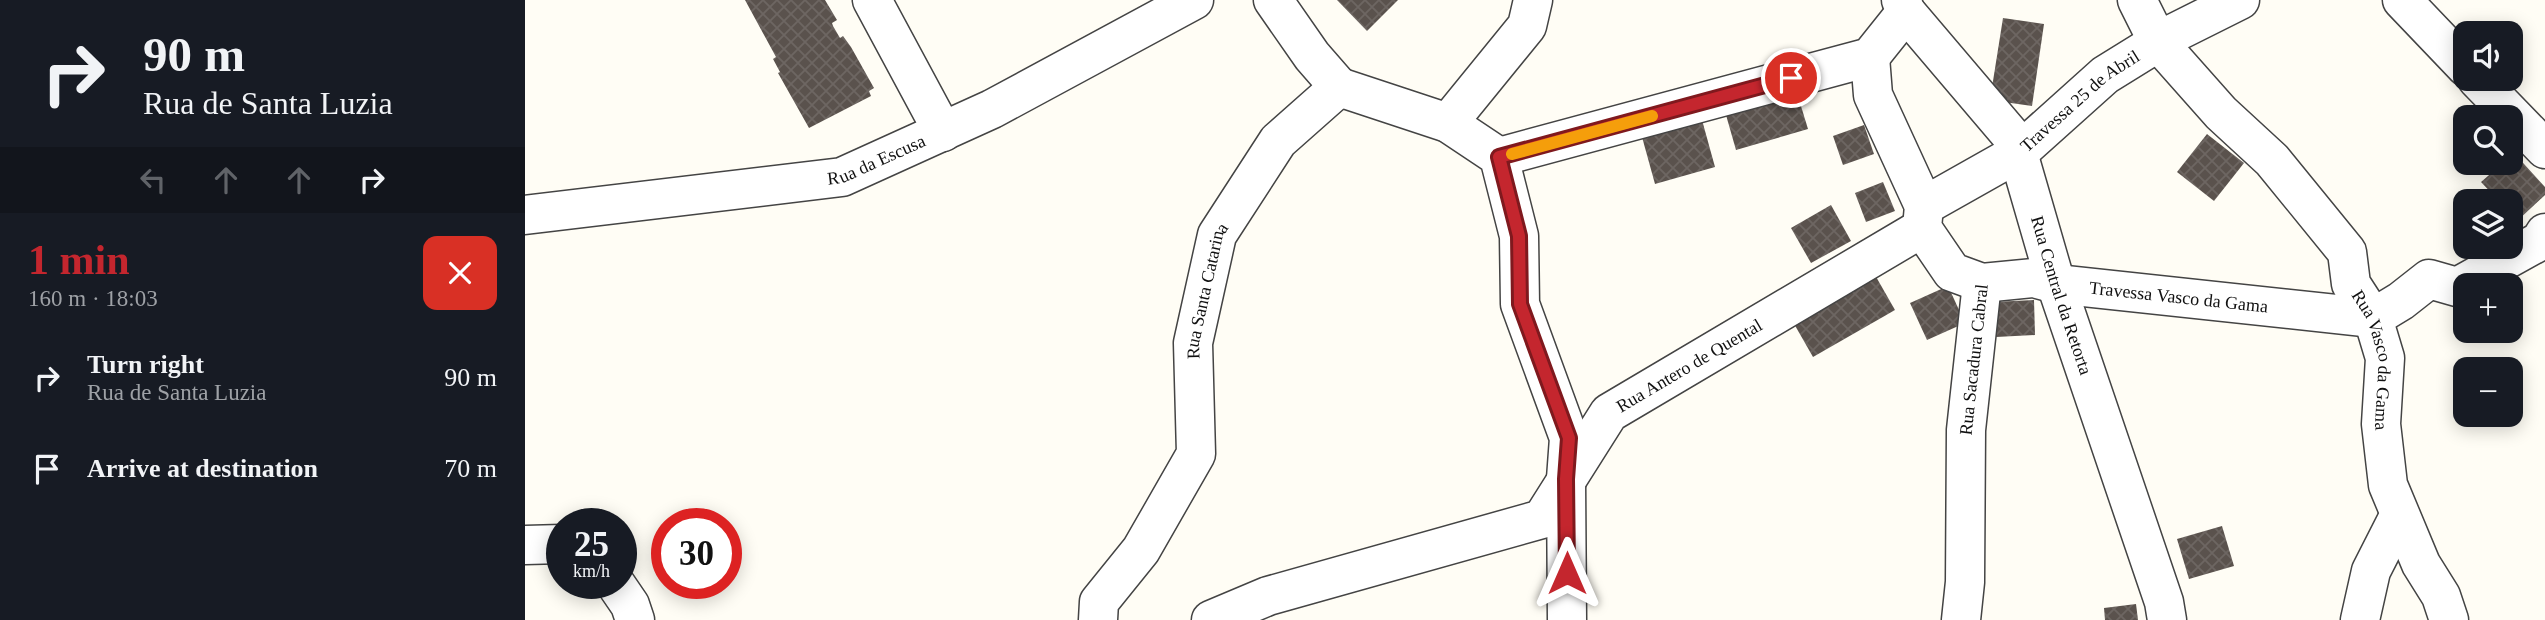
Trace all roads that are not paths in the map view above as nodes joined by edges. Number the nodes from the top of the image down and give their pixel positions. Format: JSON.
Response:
{"nodes":[{"id":1,"x":872,"y":0,"type":"edge"},
{"id":2,"x":1194,"y":0,"type":"edge"},
{"id":3,"x":1273,"y":0,"type":"edge"},
{"id":4,"x":1533,"y":0,"type":"edge"},
{"id":5,"x":2137,"y":0,"type":"edge"},
{"id":6,"x":2240,"y":0,"type":"edge"},
{"id":7,"x":2402,"y":0,"type":"edge"},
{"id":8,"x":1903,"y":6,"type":"edge"},
{"id":9,"x":2158,"y":43,"type":"junction"},
{"id":10,"x":2453,"y":53,"type":"edge"},
{"id":11,"x":1870,"y":57,"type":"junction"},
{"id":12,"x":1339,"y":87,"type":"junction"},
{"id":13,"x":2489,"y":91,"type":"edge"},
{"id":14,"x":1448,"y":123,"type":"junction"},
{"id":15,"x":943,"y":132,"type":"junction"},
{"id":16,"x":2545,"y":149,"type":"edge"},
{"id":17,"x":2018,"y":153,"type":"junction"},
{"id":18,"x":1499,"y":157,"type":"junction"},
{"id":19,"x":525,"y":215,"type":"edge"},
{"id":20,"x":1923,"y":217,"type":"junction"},
{"id":21,"x":2545,"y":233,"type":"edge"},
{"id":22,"x":1982,"y":283,"type":"junction"},
{"id":23,"x":2056,"y":284,"type":"junction"},
{"id":24,"x":2374,"y":318,"type":"junction"},
{"id":25,"x":1566,"y":479,"type":"junction"},
{"id":26,"x":2399,"y":516,"type":"junction"},
{"id":27,"x":546,"y":544,"type":"edge"},
{"id":28,"x":525,"y":545,"type":"edge"},
{"id":29,"x":627,"y":599,"type":"edge"},
{"id":30,"x":635,"y":620,"type":"edge"},
{"id":31,"x":1098,"y":620,"type":"edge"},
{"id":32,"x":1211,"y":620,"type":"edge"},
{"id":33,"x":1567,"y":620,"type":"edge"},
{"id":34,"x":1961,"y":620,"type":"edge"},
{"id":35,"x":2167,"y":620,"type":"edge"},
{"id":36,"x":2360,"y":620,"type":"edge"},
{"id":37,"x":2448,"y":620,"type":"edge"},
{"id":38,"x":2482,"y":620,"type":"edge"}],
"edges":[{"from":1,"to":15,"type":"street"},
{"from":2,"to":15,"type":"street","name":"Rua da Escusa"},
{"from":3,"to":12,"type":"street"},
{"from":4,"to":14,"type":"street"},
{"from":5,"to":9,"type":"street","name":"Rua Vasco da Gama"},
{"from":6,"to":9,"type":"street","name":"Travessa 25 de Abril"},
{"from":7,"to":10,"type":"street"},
{"from":8,"to":11,"type":"street"},
{"from":8,"to":17,"type":"street","name":"Rua Central da Retorta"},
{"from":9,"to":17,"type":"street","name":"Travessa 25 de Abril"},
{"from":9,"to":24,"type":"street","name":"Rua Vasco da Gama"},
{"from":11,"to":18,"type":"street"},
{"from":11,"to":20,"type":"street","name":"Rua Sacadura Cabral"},
{"from":12,"to":14,"type":"street"},
{"from":12,"to":31,"type":"street","name":"Rua Santa Catarina"},
{"from":13,"to":16,"type":"street"},
{"from":14,"to":18,"type":"street"},
{"from":15,"to":19,"type":"street","name":"Rua da Escusa"},
{"from":17,"to":20,"type":"street","name":"Travessa 25 de Abril"},
{"from":17,"to":23,"type":"street","name":"Rua Central da Retorta"},
{"from":18,"to":25,"type":"street"},
{"from":20,"to":22,"type":"street","name":"Rua Sacadura Cabral"},
{"from":20,"to":25,"type":"street","name":"Rua Antero de Quental"},
{"from":21,"to":24,"type":"street"},
{"from":22,"to":23,"type":"street","name":"Travessa Vasco da Gama"},
{"from":22,"to":34,"type":"street","name":"Rua Sacadura Cabral"},
{"from":23,"to":24,"type":"street","name":"Travessa Vasco da Gama"},
{"from":23,"to":35,"type":"street","name":"Rua Central da Retorta"},
{"from":24,"to":26,"type":"street","name":"Rua Vasco da Gama"},
{"from":25,"to":32,"type":"street","name":"Rua Antero de Quental"},
{"from":25,"to":33,"type":"street"},
{"from":26,"to":36,"type":"street"},
{"from":26,"to":37,"type":"street","name":"Rua Vasco da Gama"},
{"from":27,"to":28,"type":"street"},
{"from":29,"to":30,"type":"street"},
{"from":37,"to":38,"type":"street"}]}
